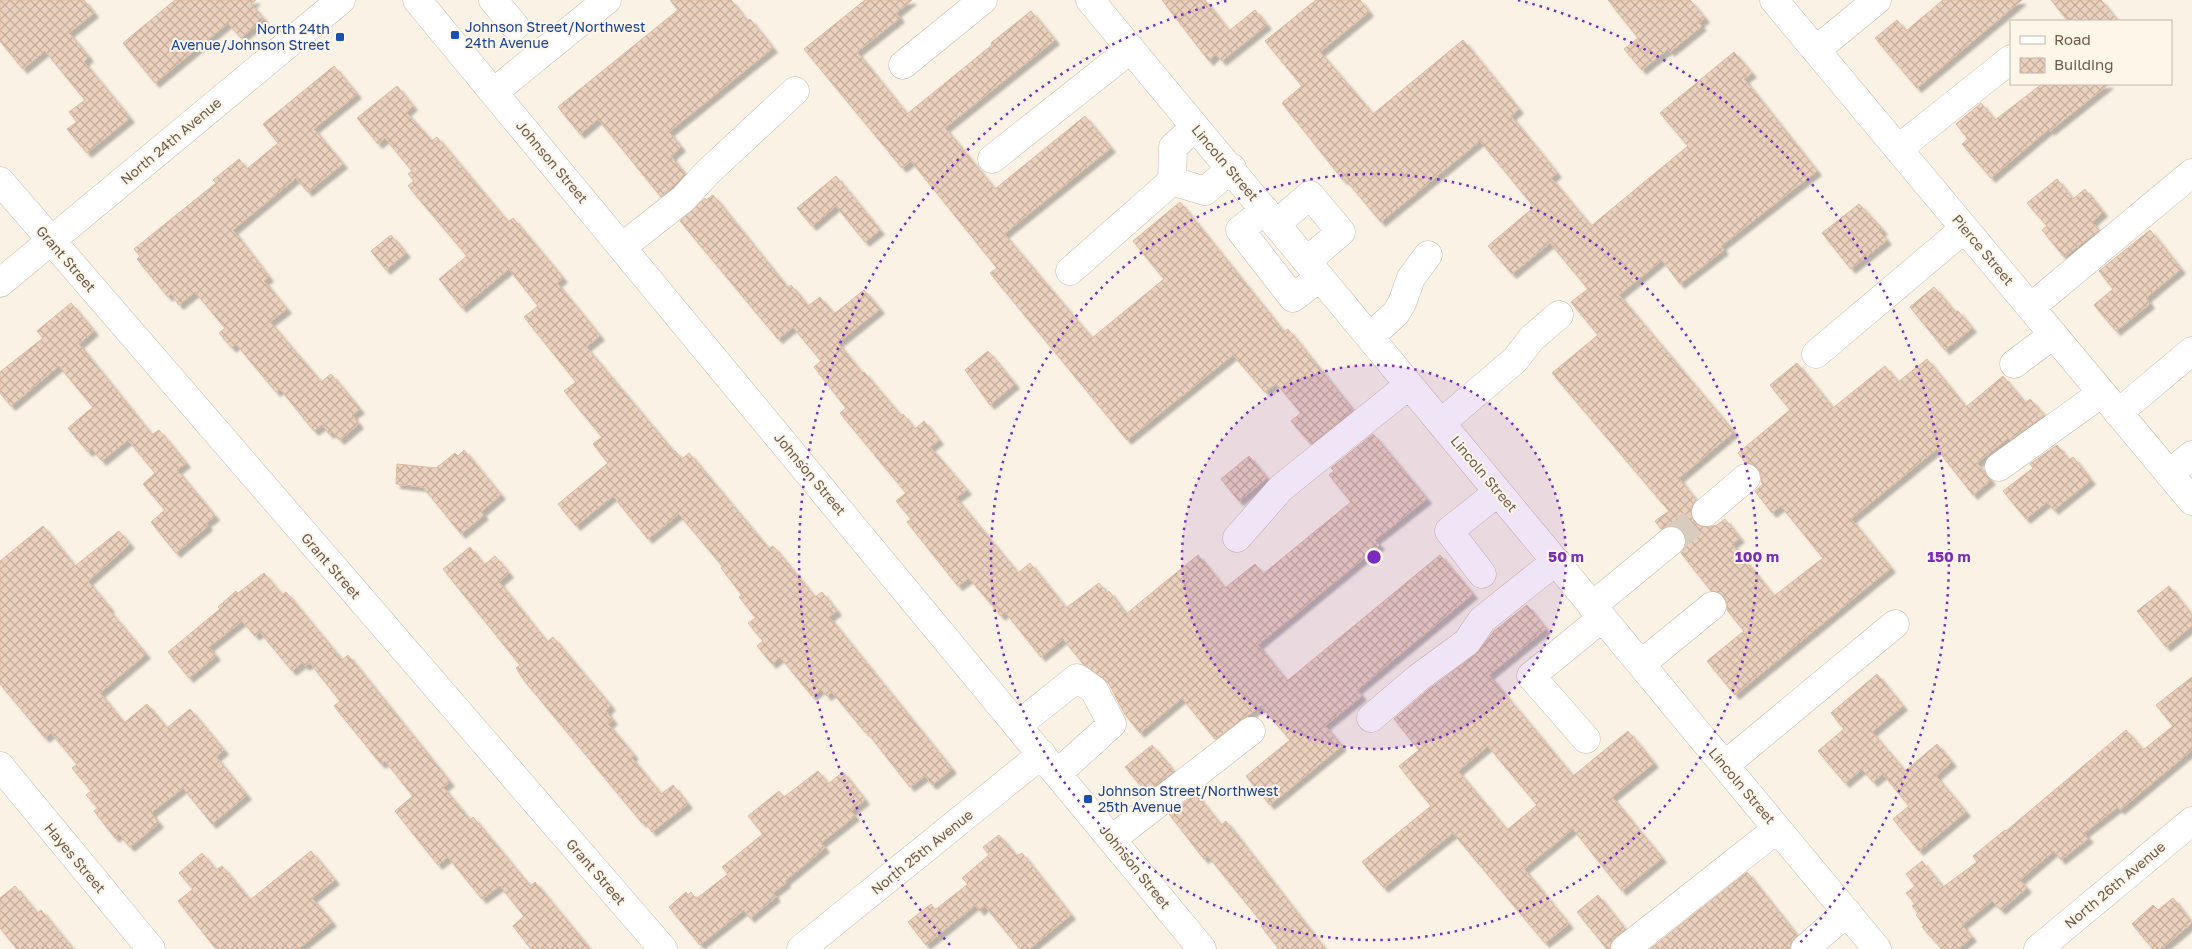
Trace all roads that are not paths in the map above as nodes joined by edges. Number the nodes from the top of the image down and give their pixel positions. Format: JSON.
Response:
{"nodes":[{"id":1,"x":341,"y":0,"type":"edge"},
{"id":2,"x":417,"y":0,"type":"edge"},
{"id":3,"x":493,"y":0,"type":"edge"},
{"id":4,"x":607,"y":0,"type":"edge"},
{"id":5,"x":983,"y":0,"type":"edge"},
{"id":6,"x":1090,"y":0,"type":"edge"},
{"id":7,"x":1774,"y":0,"type":"edge"},
{"id":8,"x":1877,"y":0,"type":"edge"},
{"id":9,"x":515,"y":26,"type":"dead end"},
{"id":10,"x":1131,"y":49,"type":"junction"},
{"id":11,"x":1816,"y":50,"type":"junction"},
{"id":12,"x":2010,"y":60,"type":"edge"},
{"id":13,"x":903,"y":65,"type":"dead end"},
{"id":14,"x":795,"y":91,"type":"dead end"},
{"id":15,"x":494,"y":92,"type":"junction"},
{"id":16,"x":1195,"y":127,"type":"junction"},
{"id":17,"x":1898,"y":149,"type":"junction"},
{"id":18,"x":992,"y":159,"type":"dead end"},
{"id":19,"x":1232,"y":168,"type":"junction"},
{"id":20,"x":2192,"y":173,"type":"edge"},
{"id":21,"x":0,"y":181,"type":"edge"},
{"id":22,"x":1172,"y":181,"type":"junction"},
{"id":23,"x":1270,"y":217,"type":"junction"},
{"id":24,"x":1964,"y":229,"type":"junction"},
{"id":25,"x":50,"y":241,"type":"junction"},
{"id":26,"x":622,"y":247,"type":"junction"},
{"id":27,"x":1428,"y":255,"type":"dead end"},
{"id":28,"x":1313,"y":269,"type":"junction"},
{"id":29,"x":1070,"y":271,"type":"dead end"},
{"id":30,"x":0,"y":282,"type":"edge"},
{"id":31,"x":2031,"y":307,"type":"junction"},
{"id":32,"x":1559,"y":315,"type":"dead end"},
{"id":33,"x":2053,"y":335,"type":"junction"},
{"id":34,"x":1370,"y":337,"type":"junction"},
{"id":35,"x":2192,"y":351,"type":"edge"},
{"id":36,"x":1816,"y":354,"type":"dead end"},
{"id":37,"x":2014,"y":364,"type":"dead end"},
{"id":38,"x":1410,"y":385,"type":"junction"},
{"id":39,"x":2110,"y":403,"type":"junction"},
{"id":40,"x":1441,"y":423,"type":"junction"},
{"id":41,"x":2192,"y":456,"type":"edge"},
{"id":42,"x":1999,"y":467,"type":"dead end"},
{"id":43,"x":2169,"y":474,"type":"junction"},
{"id":44,"x":1746,"y":478,"type":"dead end"},
{"id":45,"x":1498,"y":492,"type":"junction"},
{"id":46,"x":2192,"y":501,"type":"edge"},
{"id":47,"x":1706,"y":512,"type":"tunnel mouth"},
{"id":48,"x":1237,"y":538,"type":"dead end"},
{"id":49,"x":1671,"y":541,"type":"tunnel mouth"},
{"id":50,"x":1556,"y":561,"type":"junction"},
{"id":51,"x":1482,"y":574,"type":"dead end"},
{"id":52,"x":1712,"y":606,"type":"dead end"},
{"id":53,"x":1597,"y":612,"type":"junction"},
{"id":54,"x":1895,"y":624,"type":"dead end"},
{"id":55,"x":1641,"y":664,"type":"junction"},
{"id":56,"x":1371,"y":718,"type":"dead end"},
{"id":57,"x":1018,"y":725,"type":"junction"},
{"id":58,"x":1251,"y":731,"type":"dead end"},
{"id":59,"x":1586,"y":739,"type":"dead end"},
{"id":60,"x":1050,"y":764,"type":"junction"},
{"id":61,"x":1725,"y":765,"type":"junction"},
{"id":62,"x":0,"y":766,"type":"edge"},
{"id":63,"x":2192,"y":821,"type":"edge"},
{"id":64,"x":1777,"y":829,"type":"junction"},
{"id":65,"x":1112,"y":839,"type":"junction"},
{"id":66,"x":1847,"y":912,"type":"junction"},
{"id":67,"x":151,"y":949,"type":"edge"},
{"id":68,"x":663,"y":949,"type":"edge"},
{"id":69,"x":801,"y":949,"type":"edge"},
{"id":70,"x":1202,"y":949,"type":"edge"},
{"id":71,"x":1625,"y":949,"type":"edge"},
{"id":72,"x":1804,"y":949,"type":"edge"},
{"id":73,"x":1877,"y":949,"type":"edge"},
{"id":74,"x":2038,"y":949,"type":"edge"}],
"edges":[{"from":1,"to":25,"type":"street","name":"North 24th Avenue"},
{"from":2,"to":15,"type":"street","name":"Johnson Street"},
{"from":3,"to":9,"type":"street"},
{"from":4,"to":15,"type":"street"},
{"from":5,"to":13,"type":"street"},
{"from":6,"to":10,"type":"street","name":"Lincoln Street"},
{"from":7,"to":11,"type":"street","name":"Pierce Street"},
{"from":8,"to":11,"type":"street"},
{"from":10,"to":16,"type":"street","name":"Lincoln Street"},
{"from":10,"to":18,"type":"street"},
{"from":11,"to":17,"type":"street","name":"Pierce Street"},
{"from":12,"to":17,"type":"street"},
{"from":14,"to":26,"type":"street"},
{"from":15,"to":26,"type":"street","name":"Johnson Street"},
{"from":16,"to":19,"type":"street","name":"Lincoln Street"},
{"from":16,"to":22,"type":"street"},
{"from":17,"to":24,"type":"street","name":"Pierce Street"},
{"from":19,"to":22,"type":"street"},
{"from":19,"to":23,"type":"street","name":"Lincoln Street"},
{"from":20,"to":31,"type":"street"},
{"from":21,"to":25,"type":"street","name":"Grant Street"},
{"from":22,"to":29,"type":"street"},
{"from":23,"to":28,"type":"street","name":"Lincoln Street"},
{"from":23,"to":28,"type":"street"},
{"from":23,"to":28,"type":"street"},
{"from":24,"to":31,"type":"street","name":"Pierce Street"},
{"from":24,"to":36,"type":"street"},
{"from":25,"to":30,"type":"street","name":"North 24th Avenue"},
{"from":25,"to":68,"type":"street","name":"Grant Street"},
{"from":26,"to":57,"type":"street","name":"Johnson Street"},
{"from":27,"to":34,"type":"street"},
{"from":28,"to":34,"type":"street","name":"Lincoln Street"},
{"from":31,"to":33,"type":"street","name":"Pierce Street"},
{"from":32,"to":40,"type":"street"},
{"from":33,"to":37,"type":"street"},
{"from":33,"to":39,"type":"street","name":"Pierce Street"},
{"from":34,"to":38,"type":"street","name":"Lincoln Street"},
{"from":35,"to":39,"type":"street"},
{"from":38,"to":40,"type":"street","name":"Lincoln Street"},
{"from":38,"to":48,"type":"street"},
{"from":39,"to":42,"type":"street"},
{"from":39,"to":43,"type":"street","name":"Pierce Street"},
{"from":40,"to":45,"type":"street","name":"Lincoln Street"},
{"from":41,"to":43,"type":"street"},
{"from":43,"to":46,"type":"street","name":"Pierce Street"},
{"from":44,"to":47,"type":"street"},
{"from":45,"to":50,"type":"street","name":"Lincoln Street"},
{"from":45,"to":51,"type":"street"},
{"from":49,"to":53,"type":"street"},
{"from":50,"to":53,"type":"street","name":"Lincoln Street"},
{"from":50,"to":56,"type":"street"},
{"from":52,"to":55,"type":"street"},
{"from":53,"to":55,"type":"street","name":"Lincoln Street"},
{"from":53,"to":59,"type":"street"},
{"from":54,"to":61,"type":"street"},
{"from":55,"to":61,"type":"street","name":"Lincoln Street"},
{"from":57,"to":60,"type":"street","name":"Johnson Street"},
{"from":57,"to":60,"type":"street","name":"North 25th Avenue"},
{"from":58,"to":65,"type":"street"},
{"from":60,"to":65,"type":"street","name":"Johnson Street"},
{"from":60,"to":69,"type":"street","name":"North 25th Avenue"},
{"from":61,"to":64,"type":"street","name":"Lincoln Street"},
{"from":62,"to":67,"type":"street","name":"Hayes Street"},
{"from":63,"to":74,"type":"street","name":"North 26th Avenue"},
{"from":64,"to":66,"type":"street","name":"Lincoln Street"},
{"from":64,"to":71,"type":"street"},
{"from":65,"to":70,"type":"street","name":"Johnson Street"},
{"from":66,"to":72,"type":"street"},
{"from":66,"to":73,"type":"street","name":"Lincoln Street"}]}
